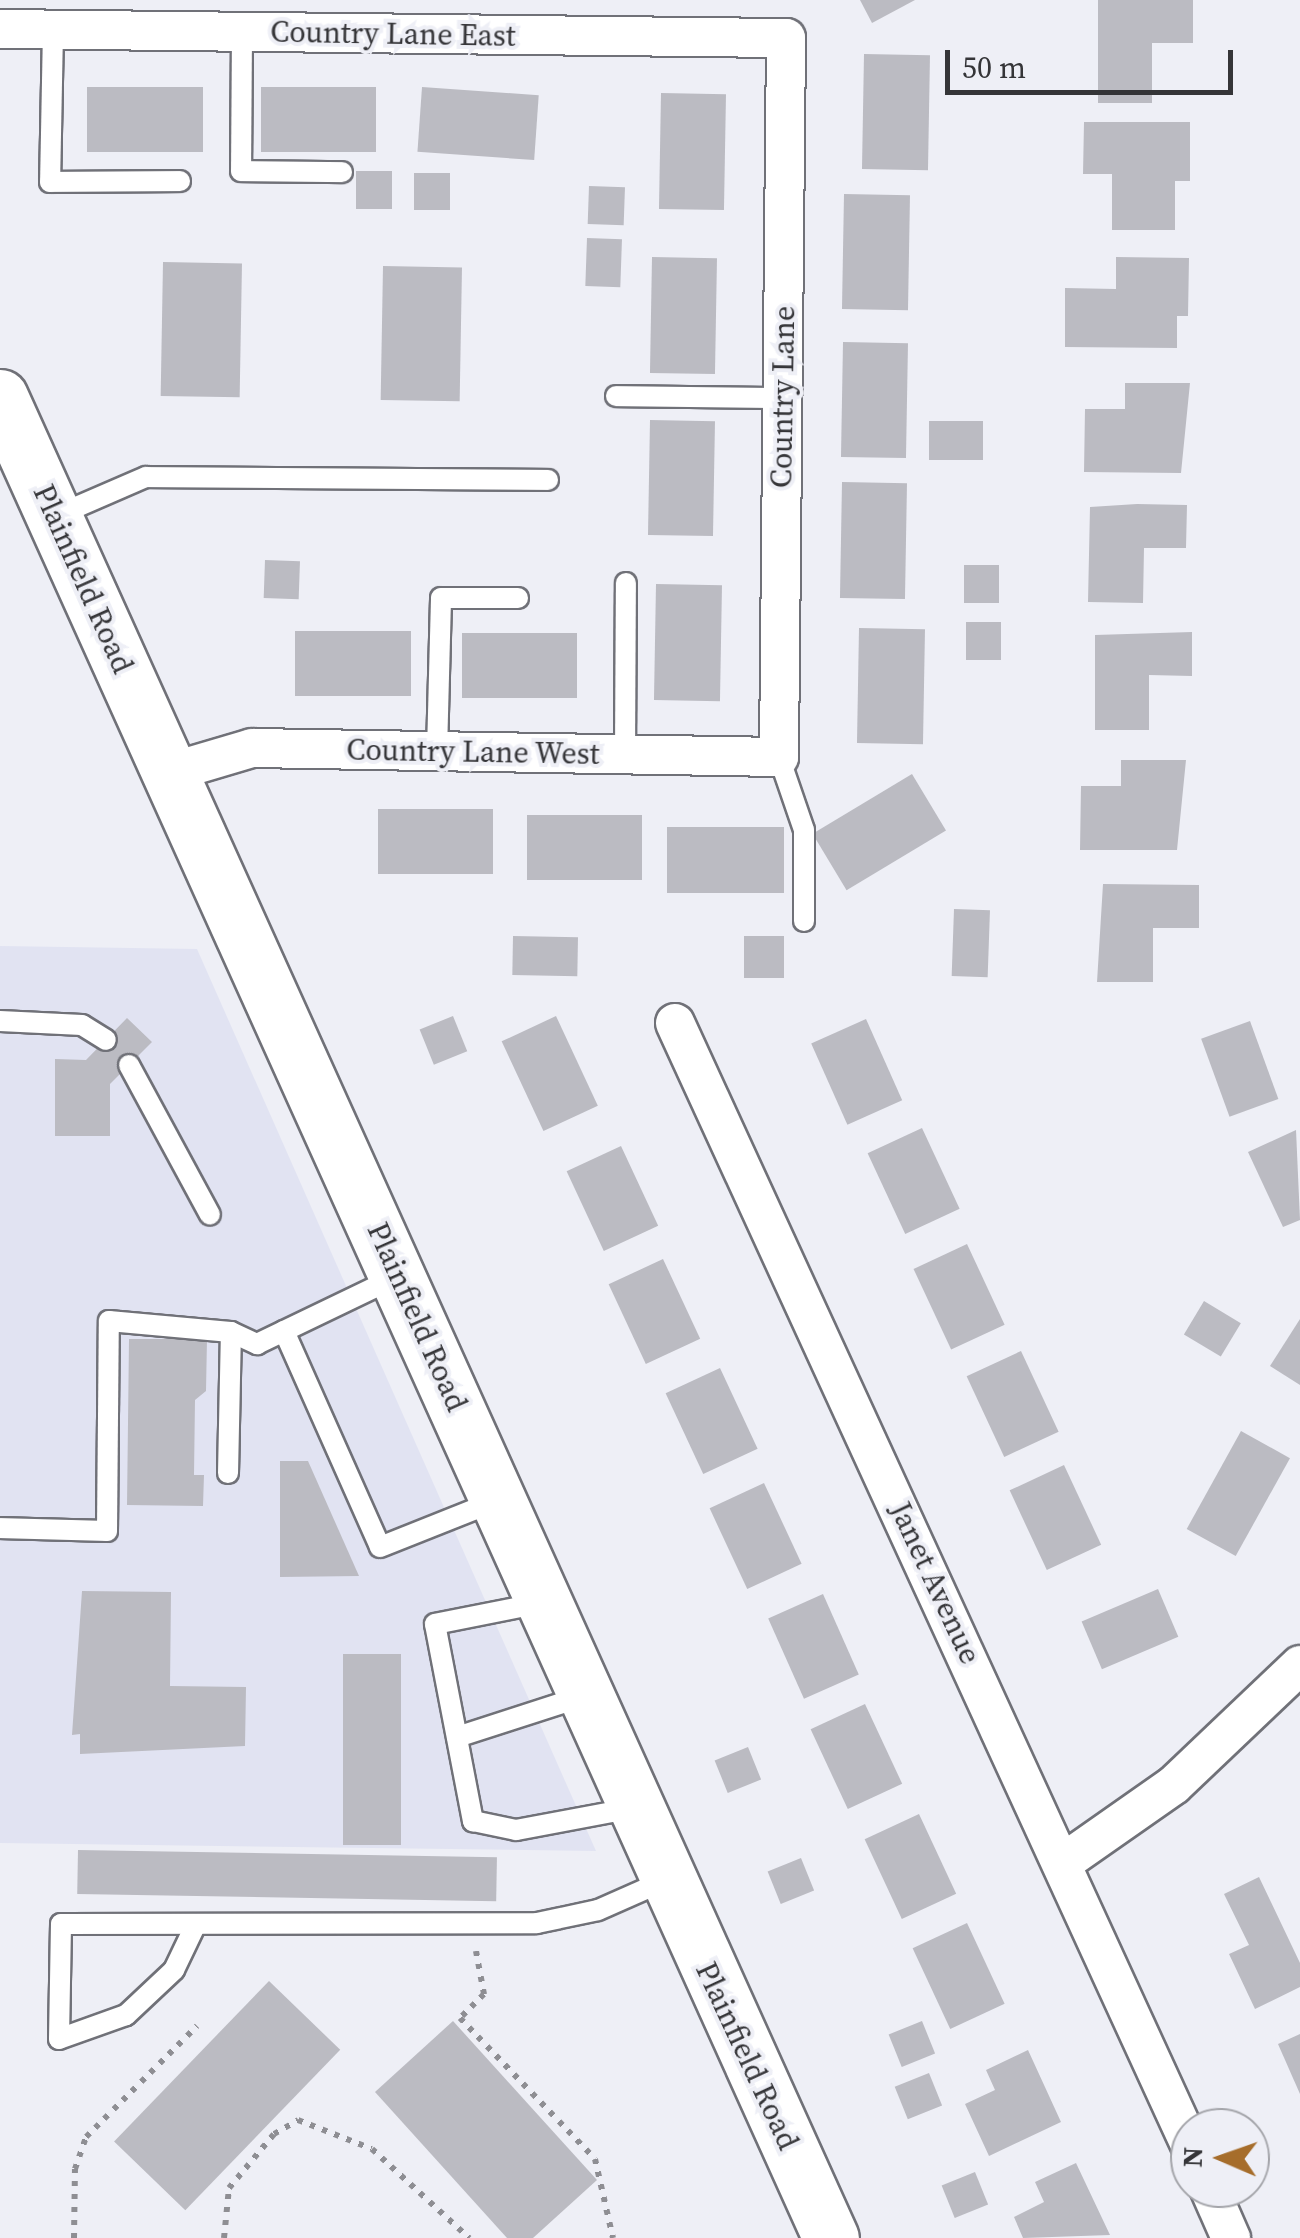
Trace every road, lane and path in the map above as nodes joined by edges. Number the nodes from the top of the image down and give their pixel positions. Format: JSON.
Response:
{"nodes":[{"id":1,"x":0,"y":29,"type":"edge"},
{"id":2,"x":53,"y":30,"type":"junction"},
{"id":3,"x":242,"y":32,"type":"junction"},
{"id":4,"x":786,"y":38,"type":"joint"},
{"id":5,"x":342,"y":172,"type":"dead end"},
{"id":6,"x":180,"y":181,"type":"dead end"},
{"id":7,"x":616,"y":396,"type":"dead end"},
{"id":8,"x":0,"y":397,"type":"edge"},
{"id":9,"x":783,"y":398,"type":"junction"},
{"id":10,"x":548,"y":480,"type":"dead end"},
{"id":11,"x":56,"y":517,"type":"junction"},
{"id":12,"x":626,"y":583,"type":"dead end"},
{"id":13,"x":518,"y":598,"type":"dead end"},
{"id":14,"x":436,"y":752,"type":"junction"},
{"id":15,"x":625,"y":755,"type":"junction"},
{"id":16,"x":779,"y":758,"type":"junction"},
{"id":17,"x":171,"y":772,"type":"junction"},
{"id":18,"x":804,"y":921,"type":"dead end"},
{"id":19,"x":0,"y":1021,"type":"edge"},
{"id":20,"x":675,"y":1023,"type":"dead end"},
{"id":21,"x":106,"y":1040,"type":"dead end"},
{"id":22,"x":129,"y":1065,"type":"dead end"},
{"id":23,"x":210,"y":1215,"type":"dead end"},
{"id":24,"x":398,"y":1276,"type":"junction"},
{"id":25,"x":284,"y":1331,"type":"junction"},
{"id":26,"x":230,"y":1332,"type":"junction"},
{"id":27,"x":228,"y":1473,"type":"dead end"},
{"id":28,"x":499,"y":1499,"type":"junction"},
{"id":29,"x":0,"y":1528,"type":"edge"},
{"id":30,"x":544,"y":1602,"type":"junction"},
{"id":31,"x":1300,"y":1666,"type":"edge"},
{"id":32,"x":586,"y":1696,"type":"junction"},
{"id":33,"x":457,"y":1737,"type":"junction"},
{"id":34,"x":634,"y":1808,"type":"junction"},
{"id":35,"x":1064,"y":1862,"type":"junction"},
{"id":36,"x":666,"y":1880,"type":"junction"},
{"id":37,"x":196,"y":1924,"type":"junction"},
{"id":38,"x":459,"y":1924,"type":"junction"},
{"id":39,"x":197,"y":2026,"type":"dead end"},
{"id":40,"x":1174,"y":2108,"type":"edge"},
{"id":41,"x":1218,"y":2208,"type":"edge"},
{"id":42,"x":74,"y":2238,"type":"edge"},
{"id":43,"x":224,"y":2238,"type":"edge"},
{"id":44,"x":469,"y":2238,"type":"edge"},
{"id":45,"x":612,"y":2238,"type":"edge"},
{"id":46,"x":830,"y":2238,"type":"edge"},
{"id":47,"x":1231,"y":2238,"type":"edge"}],
"edges":[{"from":1,"to":2,"type":"street","name":"Country Lane East"},
{"from":2,"to":3,"type":"street","name":"Country Lane East"},
{"from":2,"to":6,"type":"lane"},
{"from":3,"to":4,"type":"street","name":"Country Lane East"},
{"from":3,"to":5,"type":"lane"},
{"from":4,"to":9,"type":"street","name":"Country Lane"},
{"from":7,"to":9,"type":"lane"},
{"from":8,"to":11,"type":"main road","name":"Plainfield Road"},
{"from":9,"to":16,"type":"street","name":"Country Lane"},
{"from":10,"to":11,"type":"lane"},
{"from":11,"to":17,"type":"main road","name":"Plainfield Road"},
{"from":12,"to":15,"type":"lane"},
{"from":13,"to":14,"type":"lane"},
{"from":14,"to":15,"type":"street","name":"Country Lane West"},
{"from":14,"to":17,"type":"street","name":"Country Lane West"},
{"from":15,"to":16,"type":"street","name":"Country Lane West"},
{"from":16,"to":18,"type":"lane"},
{"from":17,"to":24,"type":"main road","name":"Plainfield Road"},
{"from":19,"to":21,"type":"lane"},
{"from":20,"to":35,"type":"street","name":"Janet Avenue"},
{"from":22,"to":23,"type":"lane"},
{"from":24,"to":25,"type":"lane"},
{"from":24,"to":28,"type":"main road","name":"Plainfield Road"},
{"from":25,"to":26,"type":"lane"},
{"from":25,"to":28,"type":"lane"},
{"from":26,"to":27,"type":"lane"},
{"from":26,"to":29,"type":"lane"},
{"from":28,"to":30,"type":"main road","name":"Plainfield Road"},
{"from":30,"to":32,"type":"main road","name":"Plainfield Road"},
{"from":30,"to":33,"type":"lane"},
{"from":31,"to":35,"type":"street"},
{"from":32,"to":33,"type":"lane"},
{"from":32,"to":34,"type":"main road","name":"Plainfield Road"},
{"from":33,"to":34,"type":"lane"},
{"from":34,"to":36,"type":"main road","name":"Plainfield Road"},
{"from":35,"to":40,"type":"street","name":"Janet Avenue"},
{"from":36,"to":38,"type":"lane"},
{"from":36,"to":46,"type":"main road","name":"Plainfield Road"},
{"from":37,"to":37,"type":"lane"},
{"from":37,"to":38,"type":"lane"},
{"from":38,"to":45,"type":"path"},
{"from":39,"to":42,"type":"path"},
{"from":41,"to":47,"type":"street"},
{"from":43,"to":44,"type":"path"}]}
